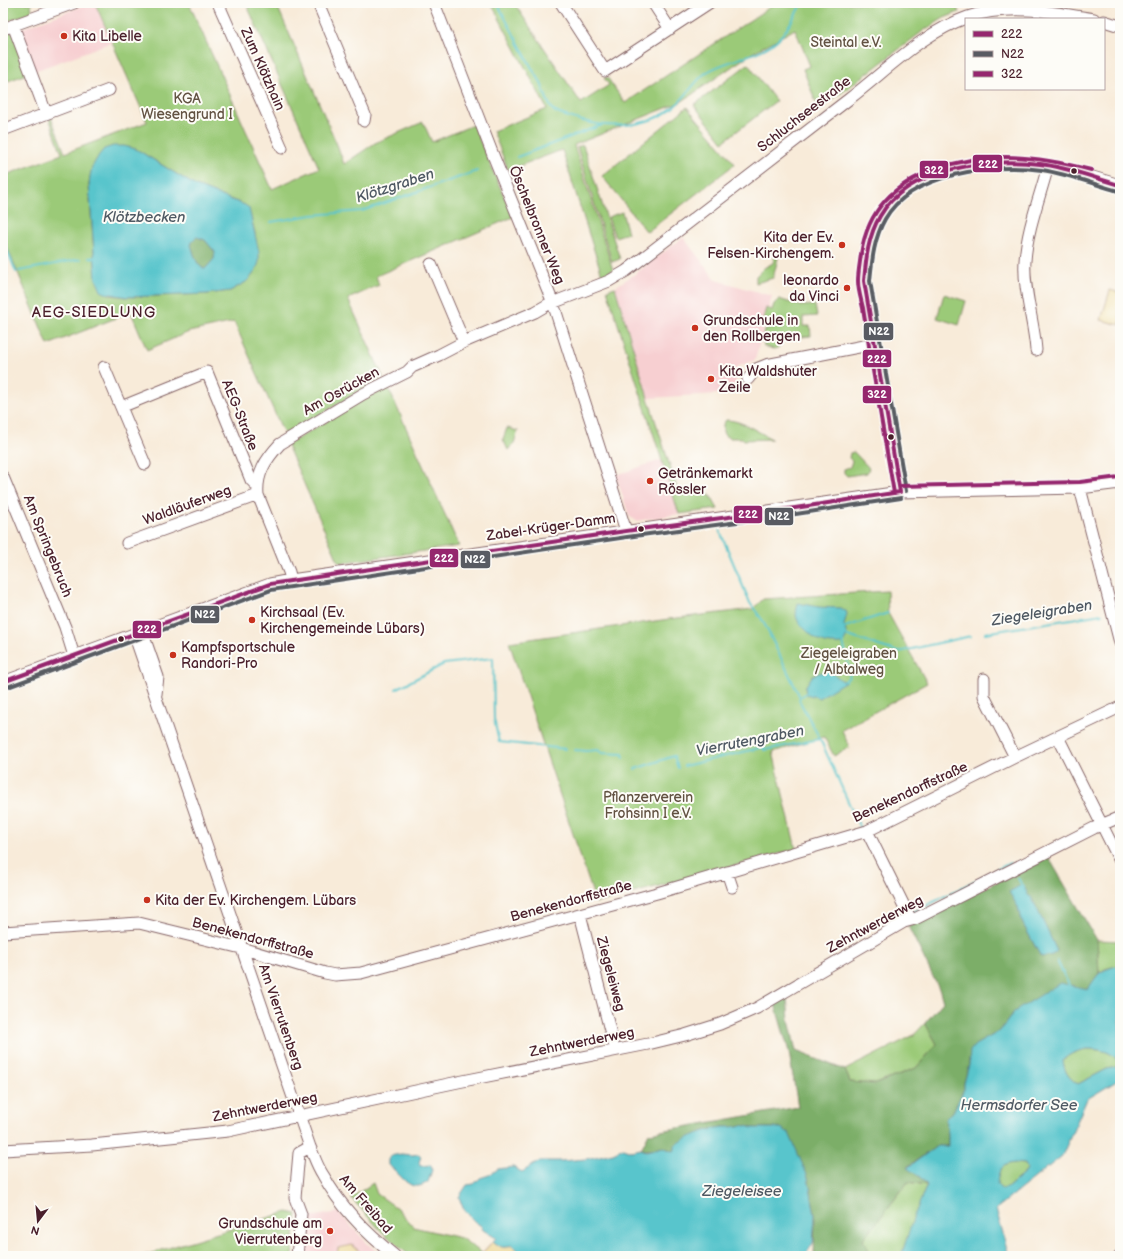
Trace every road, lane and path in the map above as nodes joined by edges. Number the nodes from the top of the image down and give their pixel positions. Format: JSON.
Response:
{"nodes":[{"id":1,"x":74,"y":3,"type":"edge"},
{"id":2,"x":218,"y":3,"type":"edge"},
{"id":3,"x":318,"y":3,"type":"edge"},
{"id":4,"x":434,"y":3,"type":"edge"},
{"id":5,"x":561,"y":3,"type":"edge"},
{"id":6,"x":654,"y":3,"type":"edge"},
{"id":7,"x":708,"y":3,"type":"edge"},
{"id":8,"x":965,"y":18,"type":"edge"},
{"id":9,"x":966,"y":18,"type":"edge"},
{"id":10,"x":1088,"y":18,"type":"edge"},
{"id":11,"x":1105,"y":22,"type":"edge"},
{"id":12,"x":1120,"y":26,"type":"edge"},
{"id":13,"x":8,"y":27,"type":"edge"},
{"id":14,"x":670,"y":29,"type":"junction"},
{"id":15,"x":109,"y":90,"type":"dead end"},
{"id":16,"x":46,"y":113,"type":"junction"},
{"id":17,"x":364,"y":120,"type":"dead end"},
{"id":18,"x":3,"y":130,"type":"edge"},
{"id":19,"x":282,"y":148,"type":"dead end"},
{"id":20,"x":1048,"y":166,"type":"junction"},
{"id":21,"x":1120,"y":185,"type":"edge"},
{"id":22,"x":430,"y":264,"type":"dead end"},
{"id":23,"x":553,"y":303,"type":"junction"},
{"id":24,"x":464,"y":342,"type":"junction"},
{"id":25,"x":874,"y":344,"type":"junction"},
{"id":26,"x":1036,"y":350,"type":"dead end"},
{"id":27,"x":104,"y":367,"type":"dead end"},
{"id":28,"x":748,"y":379,"type":"dead end"},
{"id":29,"x":121,"y":407,"type":"junction"},
{"id":30,"x":144,"y":464,"type":"dead end"},
{"id":31,"x":3,"y":477,"type":"edge"},
{"id":32,"x":1120,"y":483,"type":"edge"},
{"id":33,"x":1080,"y":488,"type":"junction"},
{"id":34,"x":258,"y":491,"type":"junction"},
{"id":35,"x":900,"y":492,"type":"junction"},
{"id":36,"x":626,"y":531,"type":"junction"},
{"id":37,"x":127,"y":542,"type":"dead end"},
{"id":38,"x":291,"y":580,"type":"junction"},
{"id":39,"x":138,"y":632,"type":"junction"},
{"id":40,"x":1120,"y":643,"type":"edge"},
{"id":41,"x":78,"y":654,"type":"junction"},
{"id":42,"x":984,"y":679,"type":"dead end"},
{"id":43,"x":3,"y":682,"type":"edge"},
{"id":44,"x":1120,"y":707,"type":"edge"},
{"id":45,"x":1058,"y":737,"type":"junction"},
{"id":46,"x":1015,"y":757,"type":"junction"},
{"id":47,"x":1120,"y":817,"type":"edge"},
{"id":48,"x":1102,"y":825,"type":"junction"},
{"id":49,"x":868,"y":831,"type":"junction"},
{"id":50,"x":1120,"y":861,"type":"edge"},
{"id":51,"x":727,"y":872,"type":"junction"},
{"id":52,"x":732,"y":887,"type":"dead end"},
{"id":53,"x":580,"y":914,"type":"junction"},
{"id":54,"x":910,"y":920,"type":"junction"},
{"id":55,"x":3,"y":932,"type":"edge"},
{"id":56,"x":241,"y":948,"type":"junction"},
{"id":57,"x":614,"y":1042,"type":"dead end"},
{"id":58,"x":300,"y":1116,"type":"junction"},
{"id":59,"x":310,"y":1147,"type":"junction"},
{"id":60,"x":3,"y":1150,"type":"edge"},
{"id":61,"x":297,"y":1256,"type":"edge"},
{"id":62,"x":395,"y":1256,"type":"edge"}],
"edges":[{"from":1,"to":13,"type":"street"},
{"from":2,"to":19,"type":"street","name":"Zum Klötzhain"},
{"from":3,"to":17,"type":"street"},
{"from":4,"to":23,"type":"street","name":"Öschelbronner Weg"},
{"from":5,"to":14,"type":"street"},
{"from":6,"to":14,"type":"street"},
{"from":7,"to":14,"type":"street"},
{"from":8,"to":23,"type":"street","name":"Schluchseestraße"},
{"from":9,"to":10,"type":"street","name":"Schluchseestraße"},
{"from":11,"to":12,"type":"street"},
{"from":13,"to":16,"type":"street"},
{"from":15,"to":16,"type":"street"},
{"from":16,"to":18,"type":"street"},
{"from":20,"to":21,"type":"street"},
{"from":20,"to":25,"type":"street"},
{"from":20,"to":26,"type":"street"},
{"from":22,"to":24,"type":"street"},
{"from":23,"to":24,"type":"street","name":"Am Osrücken"},
{"from":23,"to":36,"type":"street","name":"Öschelbronner Weg"},
{"from":24,"to":34,"type":"street","name":"Am Osrücken"},
{"from":25,"to":28,"type":"street"},
{"from":25,"to":35,"type":"street"},
{"from":27,"to":29,"type":"street"},
{"from":29,"to":30,"type":"street"},
{"from":29,"to":34,"type":"street","name":"AEG-Straße"},
{"from":31,"to":41,"type":"street","name":"Am Springebruch"},
{"from":32,"to":33,"type":"street","name":"Zabel-Krüger-Damm"},
{"from":33,"to":35,"type":"street","name":"Zabel-Krüger-Damm"},
{"from":33,"to":40,"type":"street"},
{"from":34,"to":37,"type":"street","name":"Waldläuferweg"},
{"from":34,"to":38,"type":"street"},
{"from":35,"to":36,"type":"street","name":"Zabel-Krüger-Damm"},
{"from":36,"to":38,"type":"street","name":"Zabel-Krüger-Damm"},
{"from":38,"to":39,"type":"street","name":"Zabel-Krüger-Damm"},
{"from":39,"to":41,"type":"street","name":"Zabel-Krüger-Damm"},
{"from":39,"to":56,"type":"street","name":"Am Vierrutenberg"},
{"from":41,"to":43,"type":"street","name":"Zabel-Krüger-Damm"},
{"from":42,"to":46,"type":"street"},
{"from":44,"to":45,"type":"street","name":"Benekendorffstraße"},
{"from":45,"to":46,"type":"street","name":"Benekendorffstraße"},
{"from":45,"to":48,"type":"street"},
{"from":46,"to":49,"type":"street","name":"Benekendorffstraße"},
{"from":47,"to":48,"type":"street","name":"Zehntwerderweg"},
{"from":48,"to":50,"type":"street"},
{"from":48,"to":54,"type":"street","name":"Zehntwerderweg"},
{"from":49,"to":51,"type":"street","name":"Benekendorffstraße"},
{"from":49,"to":54,"type":"street"},
{"from":51,"to":52,"type":"street"},
{"from":51,"to":53,"type":"street","name":"Benekendorffstraße"},
{"from":53,"to":56,"type":"street","name":"Benekendorffstraße"},
{"from":53,"to":57,"type":"street","name":"Ziegeleiweg"},
{"from":54,"to":58,"type":"street","name":"Zehntwerderweg"},
{"from":55,"to":56,"type":"street","name":"Benekendorffstraße"},
{"from":56,"to":58,"type":"street","name":"Am Vierrutenberg"},
{"from":58,"to":59,"type":"street","name":"Am Vierrutenberg"},
{"from":58,"to":60,"type":"street","name":"Zehntwerderweg"},
{"from":59,"to":61,"type":"street"},
{"from":59,"to":62,"type":"street","name":"Am Freibad"}]}
